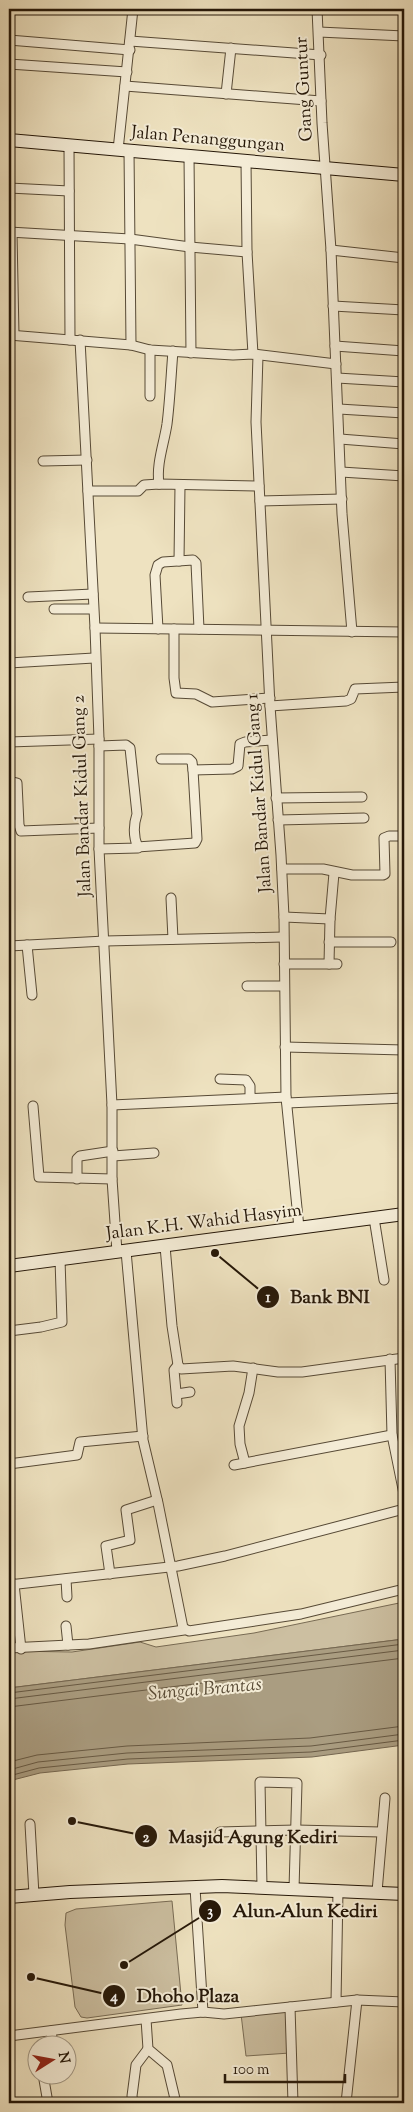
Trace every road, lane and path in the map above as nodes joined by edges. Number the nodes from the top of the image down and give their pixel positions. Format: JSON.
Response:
{"nodes":[{"id":1,"x":133,"y":9,"type":"edge"},
{"id":2,"x":317,"y":9,"type":"edge"},
{"id":3,"x":319,"y":32,"type":"junction"},
{"id":4,"x":404,"y":36,"type":"edge"},
{"id":5,"x":9,"y":40,"type":"edge"},
{"id":6,"x":130,"y":46,"type":"junction"},
{"id":7,"x":231,"y":48,"type":"junction"},
{"id":8,"x":320,"y":55,"type":"junction"},
{"id":9,"x":9,"y":64,"type":"edge"},
{"id":10,"x":127,"y":72,"type":"junction"},
{"id":11,"x":125,"y":86,"type":"junction"},
{"id":12,"x":226,"y":94,"type":"junction"},
{"id":13,"x":321,"y":101,"type":"junction"},
{"id":14,"x":9,"y":140,"type":"edge"},
{"id":15,"x":69,"y":146,"type":"junction"},
{"id":16,"x":123,"y":150,"type":"junction"},
{"id":17,"x":188,"y":156,"type":"junction"},
{"id":18,"x":246,"y":161,"type":"junction"},
{"id":19,"x":325,"y":169,"type":"junction"},
{"id":20,"x":404,"y":175,"type":"edge"},
{"id":21,"x":9,"y":188,"type":"edge"},
{"id":22,"x":69,"y":191,"type":"junction"},
{"id":23,"x":11,"y":232,"type":"edge"},
{"id":24,"x":70,"y":236,"type":"junction"},
{"id":25,"x":130,"y":239,"type":"junction"},
{"id":26,"x":190,"y":247,"type":"junction"},
{"id":27,"x":331,"y":250,"type":"junction"},
{"id":28,"x":247,"y":252,"type":"junction"},
{"id":29,"x":404,"y":258,"type":"edge"},
{"id":30,"x":333,"y":306,"type":"junction"},
{"id":31,"x":404,"y":310,"type":"edge"},
{"id":32,"x":11,"y":335,"type":"edge"},
{"id":33,"x":75,"y":340,"type":"junction"},
{"id":34,"x":130,"y":345,"type":"junction"},
{"id":35,"x":335,"y":346,"type":"junction"},
{"id":36,"x":150,"y":350,"type":"junction"},
{"id":37,"x":173,"y":351,"type":"junction"},
{"id":38,"x":404,"y":351,"type":"edge"},
{"id":39,"x":191,"y":353,"type":"junction"},
{"id":40,"x":255,"y":355,"type":"junction"},
{"id":41,"x":336,"y":364,"type":"junction"},
{"id":42,"x":337,"y":378,"type":"junction"},
{"id":43,"x":404,"y":382,"type":"edge"},
{"id":44,"x":150,"y":396,"type":"dead end"},
{"id":45,"x":339,"y":409,"type":"junction"},
{"id":46,"x":404,"y":413,"type":"edge"},
{"id":47,"x":340,"y":439,"type":"junction"},
{"id":48,"x":404,"y":444,"type":"edge"},
{"id":49,"x":87,"y":460,"type":"junction"},
{"id":50,"x":43,"y":461,"type":"dead end"},
{"id":51,"x":341,"y":472,"type":"junction"},
{"id":52,"x":404,"y":476,"type":"edge"},
{"id":53,"x":159,"y":484,"type":"junction"},
{"id":54,"x":180,"y":486,"type":"junction"},
{"id":55,"x":260,"y":486,"type":"junction"},
{"id":56,"x":88,"y":491,"type":"junction"},
{"id":57,"x":342,"y":499,"type":"junction"},
{"id":58,"x":260,"y":501,"type":"junction"},
{"id":59,"x":179,"y":561,"type":"junction"},
{"id":60,"x":93,"y":594,"type":"junction"},
{"id":61,"x":28,"y":597,"type":"dead end"},
{"id":62,"x":93,"y":608,"type":"junction"},
{"id":63,"x":54,"y":609,"type":"dead end"},
{"id":64,"x":95,"y":628,"type":"junction"},
{"id":65,"x":158,"y":629,"type":"junction"},
{"id":66,"x":174,"y":629,"type":"junction"},
{"id":67,"x":199,"y":629,"type":"junction"},
{"id":68,"x":267,"y":631,"type":"junction"},
{"id":69,"x":352,"y":632,"type":"junction"},
{"id":70,"x":404,"y":632,"type":"edge"},
{"id":71,"x":94,"y":658,"type":"junction"},
{"id":72,"x":9,"y":663,"type":"edge"},
{"id":73,"x":404,"y":687,"type":"edge"},
{"id":74,"x":270,"y":702,"type":"junction"},
{"id":75,"x":272,"y":740,"type":"junction"},
{"id":76,"x":9,"y":742,"type":"edge"},
{"id":77,"x":99,"y":742,"type":"junction"},
{"id":78,"x":161,"y":759,"type":"dead end"},
{"id":79,"x":193,"y":770,"type":"junction"},
{"id":80,"x":9,"y":781,"type":"edge"},
{"id":81,"x":362,"y":797,"type":"dead end"},
{"id":82,"x":276,"y":798,"type":"junction"},
{"id":83,"x":364,"y":818,"type":"dead end"},
{"id":84,"x":278,"y":820,"type":"junction"},
{"id":85,"x":99,"y":828,"type":"junction"},
{"id":86,"x":404,"y":836,"type":"edge"},
{"id":87,"x":137,"y":847,"type":"junction"},
{"id":88,"x":99,"y":849,"type":"junction"},
{"id":89,"x":282,"y":869,"type":"junction"},
{"id":90,"x":334,"y":873,"type":"junction"},
{"id":91,"x":171,"y":898,"type":"dead end"},
{"id":92,"x":284,"y":917,"type":"junction"},
{"id":93,"x":330,"y":919,"type":"junction"},
{"id":94,"x":283,"y":937,"type":"junction"},
{"id":95,"x":173,"y":939,"type":"junction"},
{"id":96,"x":105,"y":941,"type":"junction"},
{"id":97,"x":329,"y":942,"type":"junction"},
{"id":98,"x":391,"y":942,"type":"dead end"},
{"id":99,"x":27,"y":945,"type":"junction"},
{"id":100,"x":9,"y":946,"type":"edge"},
{"id":101,"x":284,"y":964,"type":"junction"},
{"id":102,"x":247,"y":986,"type":"dead end"},
{"id":103,"x":284,"y":986,"type":"junction"},
{"id":104,"x":32,"y":996,"type":"dead end"},
{"id":105,"x":285,"y":1046,"type":"junction"},
{"id":106,"x":404,"y":1050,"type":"edge"},
{"id":107,"x":220,"y":1079,"type":"dead end"},
{"id":108,"x":250,"y":1098,"type":"junction"},
{"id":109,"x":404,"y":1098,"type":"edge"},
{"id":110,"x":286,"y":1100,"type":"junction"},
{"id":111,"x":112,"y":1105,"type":"junction"},
{"id":112,"x":33,"y":1106,"type":"dead end"},
{"id":113,"x":154,"y":1153,"type":"dead end"},
{"id":114,"x":113,"y":1154,"type":"junction"},
{"id":115,"x":78,"y":1179,"type":"junction"},
{"id":116,"x":112,"y":1179,"type":"junction"},
{"id":117,"x":404,"y":1214,"type":"edge"},
{"id":118,"x":374,"y":1218,"type":"junction"},
{"id":119,"x":299,"y":1228,"type":"junction"},
{"id":120,"x":165,"y":1246,"type":"junction"},
{"id":121,"x":121,"y":1251,"type":"junction"},
{"id":122,"x":60,"y":1260,"type":"junction"},
{"id":123,"x":9,"y":1266,"type":"edge"},
{"id":124,"x":384,"y":1280,"type":"dead end"},
{"id":125,"x":9,"y":1331,"type":"edge"},
{"id":126,"x":404,"y":1358,"type":"edge"},
{"id":127,"x":390,"y":1360,"type":"junction"},
{"id":128,"x":178,"y":1365,"type":"junction"},
{"id":129,"x":253,"y":1368,"type":"junction"},
{"id":130,"x":190,"y":1392,"type":"dead end"},
{"id":131,"x":392,"y":1435,"type":"junction"},
{"id":132,"x":143,"y":1436,"type":"junction"},
{"id":133,"x":245,"y":1463,"type":"junction"},
{"id":134,"x":9,"y":1464,"type":"edge"},
{"id":135,"x":234,"y":1465,"type":"dead end"},
{"id":136,"x":404,"y":1494,"type":"edge"},
{"id":137,"x":157,"y":1500,"type":"junction"},
{"id":138,"x":404,"y":1509,"type":"edge"},
{"id":139,"x":171,"y":1566,"type":"junction"},
{"id":140,"x":110,"y":1574,"type":"junction"},
{"id":141,"x":66,"y":1579,"type":"junction"},
{"id":142,"x":11,"y":1585,"type":"edge"},
{"id":143,"x":404,"y":1589,"type":"edge"},
{"id":144,"x":67,"y":1597,"type":"dead end"},
{"id":145,"x":66,"y":1626,"type":"dead end"},
{"id":146,"x":184,"y":1630,"type":"junction"},
{"id":147,"x":68,"y":1645,"type":"junction"},
{"id":148,"x":9,"y":1648,"type":"edge"},
{"id":149,"x":21,"y":1649,"type":"junction"},
{"id":150,"x":385,"y":1798,"type":"dead end"},
{"id":151,"x":30,"y":1824,"type":"dead end"},
{"id":152,"x":296,"y":1830,"type":"junction"},
{"id":153,"x":261,"y":1831,"type":"junction"},
{"id":154,"x":220,"y":1832,"type":"dead end"},
{"id":155,"x":381,"y":1832,"type":"junction"},
{"id":156,"x":262,"y":1887,"type":"junction"},
{"id":157,"x":196,"y":1888,"type":"junction"},
{"id":158,"x":294,"y":1889,"type":"junction"},
{"id":159,"x":338,"y":1890,"type":"junction"},
{"id":160,"x":377,"y":1892,"type":"junction"},
{"id":161,"x":404,"y":1894,"type":"edge"},
{"id":162,"x":34,"y":1895,"type":"junction"},
{"id":163,"x":9,"y":1897,"type":"edge"},
{"id":164,"x":357,"y":2000,"type":"junction"},
{"id":165,"x":336,"y":2002,"type":"junction"},
{"id":166,"x":404,"y":2002,"type":"edge"},
{"id":167,"x":290,"y":2006,"type":"junction"},
{"id":168,"x":203,"y":2012,"type":"junction"},
{"id":169,"x":146,"y":2019,"type":"junction"},
{"id":170,"x":51,"y":2031,"type":"junction"},
{"id":171,"x":51,"y":2034,"type":"edge"},
{"id":172,"x":9,"y":2036,"type":"edge"},
{"id":173,"x":148,"y":2049,"type":"junction"},
{"id":174,"x":45,"y":2084,"type":"edge"},
{"id":175,"x":48,"y":2103,"type":"edge"},
{"id":176,"x":133,"y":2103,"type":"edge"},
{"id":177,"x":176,"y":2103,"type":"edge"},
{"id":178,"x":293,"y":2103,"type":"edge"},
{"id":179,"x":346,"y":2103,"type":"edge"}],
"edges":[{"from":1,"to":6,"type":"street"},
{"from":2,"to":3,"type":"street","name":"Gang Guntur"},
{"from":3,"to":4,"type":"street"},
{"from":3,"to":8,"type":"street","name":"Gang Guntur"},
{"from":5,"to":6,"type":"street"},
{"from":6,"to":7,"type":"street"},
{"from":6,"to":10,"type":"street"},
{"from":7,"to":8,"type":"street"},
{"from":7,"to":12,"type":"street"},
{"from":8,"to":13,"type":"street","name":"Gang Guntur"},
{"from":9,"to":10,"type":"street"},
{"from":10,"to":11,"type":"street"},
{"from":11,"to":12,"type":"street"},
{"from":11,"to":16,"type":"street"},
{"from":12,"to":13,"type":"street"},
{"from":13,"to":19,"type":"street","name":"Gang Guntur"},
{"from":14,"to":15,"type":"main road","name":"Jalan Penanggungan"},
{"from":15,"to":16,"type":"main road","name":"Jalan Penanggungan"},
{"from":15,"to":22,"type":"street","name":"Jalan Bandar Kidul Gang 2"},
{"from":16,"to":17,"type":"main road","name":"Jalan Penanggungan"},
{"from":16,"to":25,"type":"street"},
{"from":17,"to":18,"type":"main road","name":"Jalan Penanggungan"},
{"from":17,"to":26,"type":"street"},
{"from":18,"to":19,"type":"main road","name":"Jalan Penanggungan"},
{"from":18,"to":28,"type":"street","name":"Jalan Bandar Kidul Gang 1"},
{"from":19,"to":20,"type":"main road","name":"Jalan Penanggungan"},
{"from":19,"to":27,"type":"street","name":"Gang Guntur"},
{"from":21,"to":22,"type":"street"},
{"from":22,"to":24,"type":"street","name":"Jalan Bandar Kidul Gang 2"},
{"from":23,"to":24,"type":"street"},
{"from":23,"to":32,"type":"street"},
{"from":24,"to":25,"type":"street"},
{"from":24,"to":33,"type":"street","name":"Jalan Bandar Kidul Gang 2"},
{"from":25,"to":26,"type":"street"},
{"from":25,"to":34,"type":"street"},
{"from":26,"to":28,"type":"street"},
{"from":26,"to":39,"type":"street"},
{"from":27,"to":29,"type":"street"},
{"from":27,"to":30,"type":"street","name":"Gang Guntur"},
{"from":28,"to":40,"type":"street","name":"Jalan Bandar Kidul Gang 1"},
{"from":30,"to":31,"type":"street"},
{"from":30,"to":35,"type":"street","name":"Gang Guntur"},
{"from":32,"to":33,"type":"street"},
{"from":33,"to":34,"type":"street"},
{"from":33,"to":49,"type":"street","name":"Jalan Bandar Kidul Gang 2"},
{"from":34,"to":36,"type":"street"},
{"from":35,"to":38,"type":"street"},
{"from":35,"to":41,"type":"street","name":"Gang Guntur"},
{"from":36,"to":37,"type":"street"},
{"from":36,"to":44,"type":"street"},
{"from":37,"to":39,"type":"street"},
{"from":37,"to":53,"type":"street"},
{"from":39,"to":40,"type":"street"},
{"from":40,"to":41,"type":"street"},
{"from":40,"to":55,"type":"street","name":"Jalan Bandar Kidul Gang 1"},
{"from":41,"to":42,"type":"street","name":"Gang Guntur"},
{"from":42,"to":43,"type":"street"},
{"from":42,"to":45,"type":"street","name":"Gang Guntur"},
{"from":45,"to":46,"type":"street"},
{"from":45,"to":47,"type":"street","name":"Gang Guntur"},
{"from":47,"to":48,"type":"street"},
{"from":47,"to":51,"type":"street","name":"Gang Guntur"},
{"from":49,"to":50,"type":"street"},
{"from":49,"to":56,"type":"street","name":"Jalan Bandar Kidul Gang 2"},
{"from":51,"to":52,"type":"street"},
{"from":51,"to":57,"type":"street","name":"Gang Guntur"},
{"from":53,"to":54,"type":"street"},
{"from":53,"to":56,"type":"street"},
{"from":54,"to":55,"type":"street"},
{"from":54,"to":59,"type":"street"},
{"from":55,"to":58,"type":"street","name":"Jalan Bandar Kidul Gang 1"},
{"from":56,"to":60,"type":"street","name":"Jalan Bandar Kidul Gang 2"},
{"from":57,"to":58,"type":"street"},
{"from":57,"to":69,"type":"street","name":"Gang Guntur"},
{"from":58,"to":68,"type":"street","name":"Jalan Bandar Kidul Gang 1"},
{"from":59,"to":65,"type":"street"},
{"from":59,"to":67,"type":"street"},
{"from":60,"to":61,"type":"street"},
{"from":60,"to":62,"type":"street","name":"Jalan Bandar Kidul Gang 2"},
{"from":62,"to":63,"type":"street"},
{"from":62,"to":64,"type":"street","name":"Jalan Bandar Kidul Gang 2"},
{"from":64,"to":65,"type":"street"},
{"from":64,"to":71,"type":"street","name":"Jalan Bandar Kidul Gang 2"},
{"from":65,"to":66,"type":"street"},
{"from":66,"to":67,"type":"street"},
{"from":66,"to":74,"type":"street"},
{"from":67,"to":68,"type":"street"},
{"from":68,"to":69,"type":"street"},
{"from":68,"to":74,"type":"street","name":"Jalan Bandar Kidul Gang 1"},
{"from":69,"to":70,"type":"street"},
{"from":71,"to":72,"type":"street"},
{"from":71,"to":77,"type":"street","name":"Jalan Bandar Kidul Gang 2"},
{"from":73,"to":74,"type":"street"},
{"from":74,"to":75,"type":"street","name":"Jalan Bandar Kidul Gang 1"},
{"from":75,"to":79,"type":"street"},
{"from":75,"to":82,"type":"street","name":"Jalan Bandar Kidul Gang 1"},
{"from":76,"to":77,"type":"street"},
{"from":77,"to":85,"type":"street","name":"Jalan Bandar Kidul Gang 2"},
{"from":77,"to":87,"type":"street"},
{"from":78,"to":79,"type":"street"},
{"from":79,"to":87,"type":"street"},
{"from":80,"to":85,"type":"street"},
{"from":81,"to":82,"type":"street"},
{"from":82,"to":84,"type":"street","name":"Jalan Bandar Kidul Gang 1"},
{"from":83,"to":84,"type":"street"},
{"from":84,"to":89,"type":"street","name":"Jalan Bandar Kidul Gang 1"},
{"from":85,"to":88,"type":"street","name":"Jalan Bandar Kidul Gang 2"},
{"from":86,"to":90,"type":"street"},
{"from":87,"to":88,"type":"street"},
{"from":88,"to":96,"type":"street","name":"Jalan Bandar Kidul Gang 2"},
{"from":89,"to":90,"type":"street"},
{"from":89,"to":92,"type":"street","name":"Jalan Bandar Kidul Gang 1"},
{"from":90,"to":93,"type":"street"},
{"from":91,"to":95,"type":"street"},
{"from":92,"to":93,"type":"street"},
{"from":92,"to":94,"type":"street","name":"Jalan Bandar Kidul Gang 1"},
{"from":93,"to":97,"type":"street"},
{"from":94,"to":95,"type":"street"},
{"from":94,"to":101,"type":"street","name":"Jalan Bandar Kidul Gang 1"},
{"from":95,"to":96,"type":"street"},
{"from":96,"to":99,"type":"street"},
{"from":96,"to":111,"type":"street","name":"Jalan Bandar Kidul Gang 2"},
{"from":97,"to":98,"type":"street"},
{"from":97,"to":101,"type":"street"},
{"from":99,"to":100,"type":"street"},
{"from":99,"to":104,"type":"street"},
{"from":101,"to":103,"type":"street","name":"Jalan Bandar Kidul Gang 1"},
{"from":102,"to":103,"type":"street"},
{"from":103,"to":105,"type":"street","name":"Jalan Bandar Kidul Gang 1"},
{"from":105,"to":106,"type":"street"},
{"from":105,"to":110,"type":"street","name":"Jalan Bandar Kidul Gang 1"},
{"from":107,"to":108,"type":"street"},
{"from":108,"to":110,"type":"street"},
{"from":108,"to":111,"type":"street"},
{"from":109,"to":110,"type":"street"},
{"from":110,"to":119,"type":"street","name":"Jalan Bandar Kidul Gang 1"},
{"from":111,"to":114,"type":"street","name":"Jalan Bandar Kidul Gang 2"},
{"from":112,"to":115,"type":"street"},
{"from":113,"to":114,"type":"street"},
{"from":114,"to":115,"type":"street"},
{"from":114,"to":116,"type":"street","name":"Jalan Bandar Kidul Gang 2"},
{"from":115,"to":116,"type":"street"},
{"from":116,"to":121,"type":"street","name":"Jalan Bandar Kidul Gang 2"},
{"from":117,"to":118,"type":"main road","name":"Jalan K.H. Wahid Hasyim"},
{"from":118,"to":119,"type":"main road","name":"Jalan K.H. Wahid Hasyim"},
{"from":118,"to":124,"type":"street"},
{"from":119,"to":120,"type":"main road","name":"Jalan K.H. Wahid Hasyim"},
{"from":120,"to":121,"type":"main road","name":"Jalan K.H. Wahid Hasyim"},
{"from":120,"to":128,"type":"street"},
{"from":121,"to":122,"type":"main road","name":"Jalan K.H. Wahid Hasyim"},
{"from":121,"to":132,"type":"street","name":"Jalan Bandar Kidul Gang 2"},
{"from":122,"to":123,"type":"main road","name":"Jalan K.H. Wahid Hasyim"},
{"from":122,"to":125,"type":"street"},
{"from":126,"to":127,"type":"street"},
{"from":127,"to":129,"type":"street"},
{"from":127,"to":131,"type":"street"},
{"from":128,"to":129,"type":"street"},
{"from":128,"to":130,"type":"street"},
{"from":129,"to":133,"type":"street"},
{"from":131,"to":133,"type":"street"},
{"from":131,"to":136,"type":"street"},
{"from":132,"to":134,"type":"street"},
{"from":132,"to":137,"type":"street","name":"Jalan Bandar Kidul Gang 2"},
{"from":133,"to":135,"type":"street"},
{"from":137,"to":139,"type":"street","name":"Jalan Bandar Kidul Gang 2"},
{"from":137,"to":140,"type":"street"},
{"from":138,"to":139,"type":"street"},
{"from":139,"to":140,"type":"street"},
{"from":139,"to":146,"type":"street","name":"Jalan Bandar Kidul Gang 2"},
{"from":140,"to":141,"type":"street"},
{"from":141,"to":142,"type":"street"},
{"from":141,"to":144,"type":"street"},
{"from":142,"to":149,"type":"street"},
{"from":143,"to":146,"type":"street"},
{"from":145,"to":147,"type":"street"},
{"from":146,"to":147,"type":"street"},
{"from":147,"to":149,"type":"street"},
{"from":148,"to":149,"type":"street"},
{"from":150,"to":155,"type":"street"},
{"from":151,"to":162,"type":"street"},
{"from":152,"to":153,"type":"street"},
{"from":152,"to":153,"type":"street"},
{"from":152,"to":155,"type":"street"},
{"from":152,"to":158,"type":"street"},
{"from":153,"to":154,"type":"street"},
{"from":153,"to":156,"type":"street"},
{"from":155,"to":160,"type":"street"},
{"from":156,"to":157,"type":"main road"},
{"from":156,"to":158,"type":"main road"},
{"from":157,"to":162,"type":"main road"},
{"from":157,"to":168,"type":"street"},
{"from":158,"to":159,"type":"main road"},
{"from":159,"to":160,"type":"main road"},
{"from":159,"to":165,"type":"street"},
{"from":160,"to":161,"type":"main road"},
{"from":162,"to":163,"type":"main road"},
{"from":164,"to":165,"type":"street"},
{"from":164,"to":166,"type":"street"},
{"from":164,"to":179,"type":"street"},
{"from":165,"to":167,"type":"street"},
{"from":167,"to":168,"type":"street"},
{"from":167,"to":178,"type":"street"},
{"from":168,"to":169,"type":"street"},
{"from":169,"to":170,"type":"street"},
{"from":169,"to":173,"type":"street"},
{"from":170,"to":171,"type":"street"},
{"from":170,"to":172,"type":"street"},
{"from":173,"to":176,"type":"street"},
{"from":173,"to":177,"type":"street"},
{"from":174,"to":175,"type":"street"}]}
